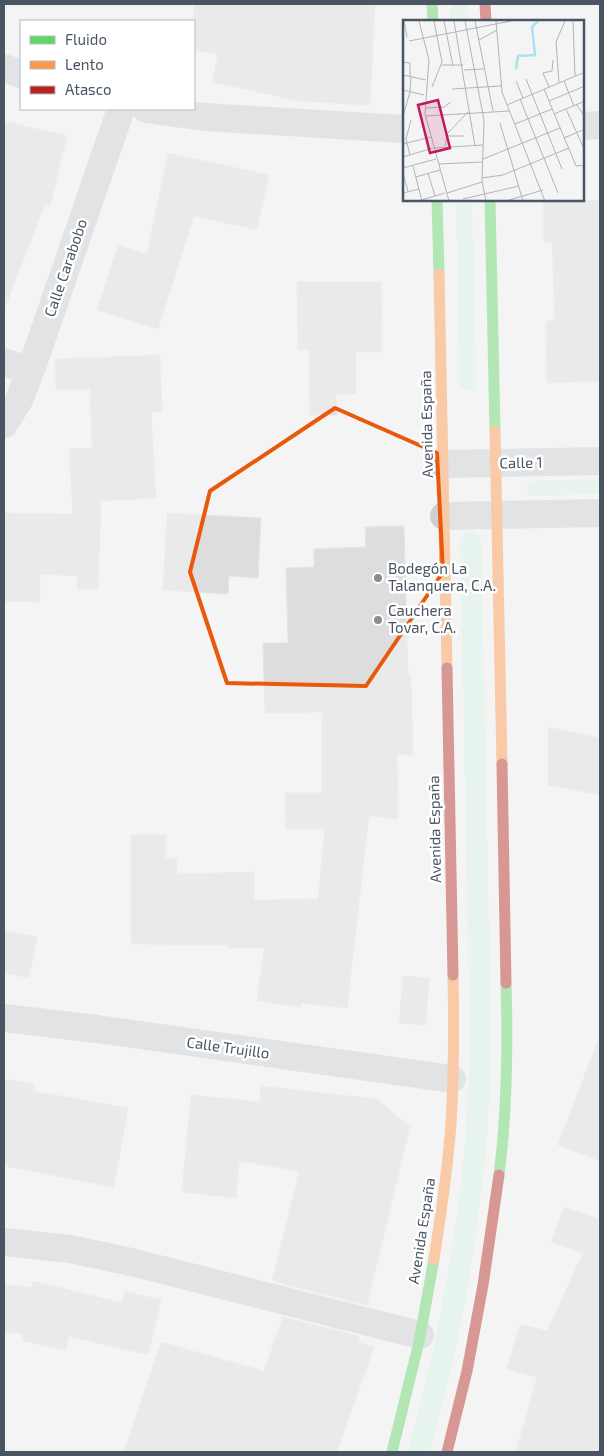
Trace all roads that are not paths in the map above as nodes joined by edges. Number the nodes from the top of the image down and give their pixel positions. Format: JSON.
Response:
{"nodes":[{"id":1,"x":432,"y":4,"type":"edge"},
{"id":2,"x":485,"y":4,"type":"edge"},
{"id":3,"x":433,"y":20,"type":"edge"},
{"id":4,"x":486,"y":20,"type":"edge"},
{"id":5,"x":4,"y":68,"type":"edge"},
{"id":6,"x":20,"y":74,"type":"edge"},
{"id":7,"x":121,"y":110,"type":"edge"},
{"id":8,"x":153,"y":110,"type":"edge"},
{"id":9,"x":600,"y":125,"type":"edge"},
{"id":10,"x":584,"y":126,"type":"edge"},
{"id":11,"x":403,"y":129,"type":"edge"},
{"id":12,"x":437,"y":201,"type":"edge"},
{"id":13,"x":490,"y":201,"type":"edge"},
{"id":14,"x":4,"y":362,"type":"edge"},
{"id":15,"x":30,"y":372,"type":"junction"},
{"id":16,"x":4,"y":424,"type":"edge"},
{"id":17,"x":600,"y":461,"type":"edge"},
{"id":18,"x":496,"y":463,"type":"junction"},
{"id":19,"x":442,"y":464,"type":"junction"},
{"id":20,"x":600,"y":513,"type":"edge"},
{"id":21,"x":497,"y":515,"type":"junction"},
{"id":22,"x":444,"y":516,"type":"junction"},
{"id":23,"x":4,"y":1018,"type":"edge"},
{"id":24,"x":452,"y":1079,"type":"junction"},
{"id":25,"x":4,"y":1242,"type":"edge"},
{"id":26,"x":420,"y":1335,"type":"junction"},
{"id":27,"x":392,"y":1452,"type":"edge"},
{"id":28,"x":447,"y":1452,"type":"edge"}],
"edges":[{"from":1,"to":3,"type":"main road"},
{"from":2,"to":4,"type":"main road"},
{"from":5,"to":6,"type":"street"},
{"from":7,"to":15,"type":"street","name":"Calle Carabobo"},
{"from":8,"to":11,"type":"street"},
{"from":9,"to":10,"type":"street"},
{"from":12,"to":19,"type":"main road","name":"Avenida España"},
{"from":13,"to":18,"type":"main road"},
{"from":14,"to":15,"type":"street"},
{"from":15,"to":16,"type":"street","name":"Calle Carabobo"},
{"from":17,"to":18,"type":"street","name":"Calle 1"},
{"from":18,"to":19,"type":"street","name":"Calle 1"},
{"from":18,"to":21,"type":"main road"},
{"from":19,"to":22,"type":"main road","name":"Avenida España"},
{"from":20,"to":21,"type":"street"},
{"from":21,"to":22,"type":"street"},
{"from":21,"to":28,"type":"main road"},
{"from":22,"to":24,"type":"main road","name":"Avenida España"},
{"from":23,"to":24,"type":"street","name":"Calle Trujillo"},
{"from":24,"to":26,"type":"main road","name":"Avenida España"},
{"from":25,"to":26,"type":"street"},
{"from":26,"to":27,"type":"main road","name":"Avenida España"}]}
